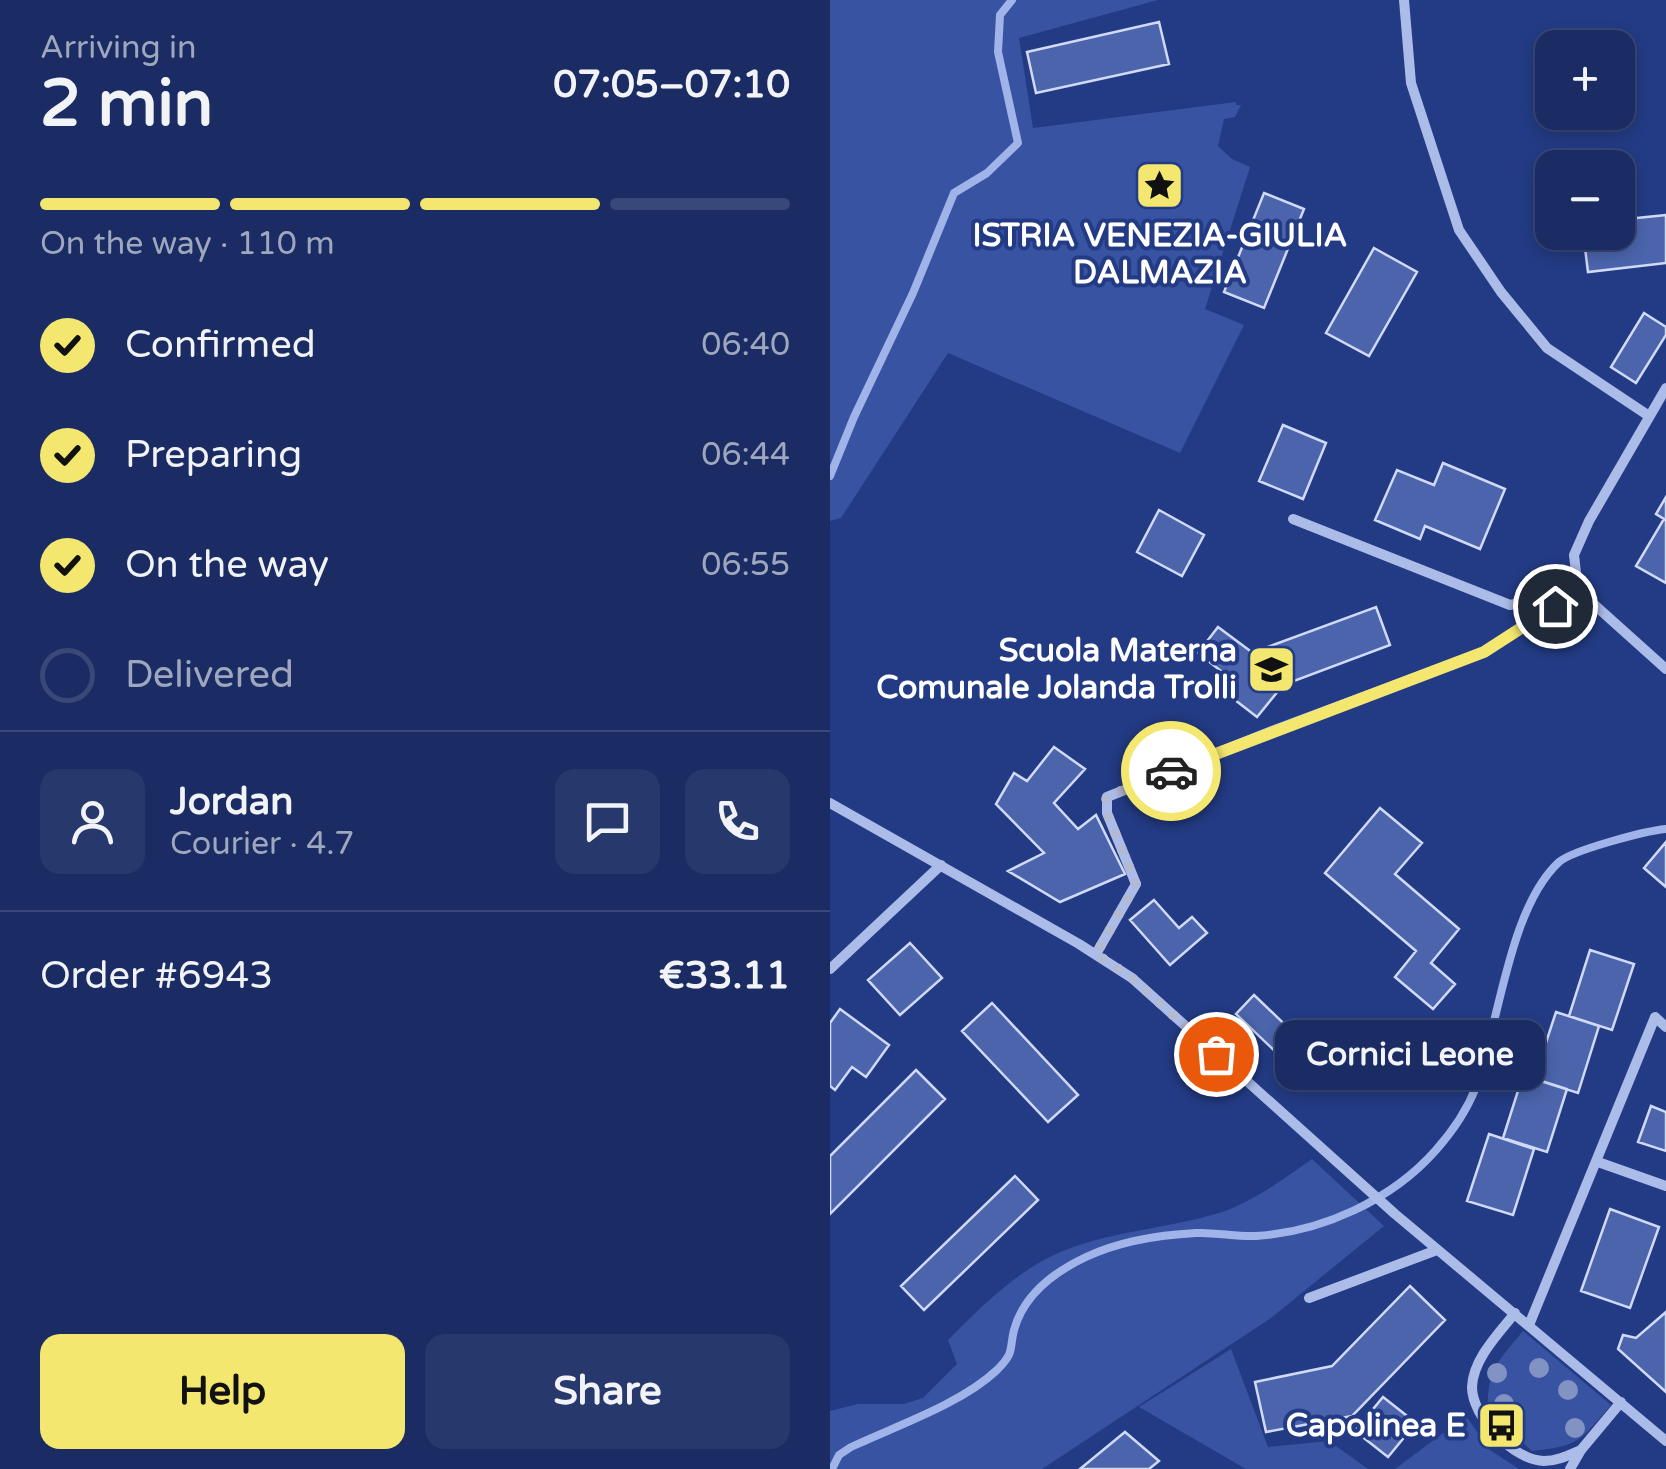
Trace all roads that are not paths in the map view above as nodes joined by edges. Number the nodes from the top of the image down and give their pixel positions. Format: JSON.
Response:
{"nodes":[{"id":1,"x":1404,"y":0,"type":"edge"},
{"id":2,"x":1666,"y":388,"type":"edge"},
{"id":3,"x":1649,"y":416,"type":"junction"},
{"id":4,"x":1293,"y":519,"type":"dead end"},
{"id":5,"x":1578,"y":590,"type":"junction"},
{"id":6,"x":1666,"y":668,"type":"edge"},
{"id":7,"x":830,"y":803,"type":"edge"},
{"id":8,"x":941,"y":865,"type":"junction"},
{"id":9,"x":1096,"y":954,"type":"junction"},
{"id":10,"x":830,"y":968,"type":"edge"},
{"id":11,"x":1666,"y":1027,"type":"edge"},
{"id":12,"x":1598,"y":1162,"type":"junction"},
{"id":13,"x":1666,"y":1186,"type":"edge"},
{"id":14,"x":1436,"y":1250,"type":"junction"},
{"id":15,"x":1310,"y":1298,"type":"dead end"},
{"id":16,"x":1515,"y":1313,"type":"junction"},
{"id":17,"x":1529,"y":1325,"type":"junction"},
{"id":18,"x":1621,"y":1402,"type":"junction"},
{"id":19,"x":1666,"y":1441,"type":"edge"},
{"id":20,"x":1582,"y":1450,"type":"junction"},
{"id":21,"x":1570,"y":1469,"type":"edge"}],
"edges":[{"from":1,"to":3,"type":"street"},
{"from":2,"to":3,"type":"street"},
{"from":3,"to":5,"type":"street"},
{"from":4,"to":5,"type":"street"},
{"from":5,"to":6,"type":"street"},
{"from":5,"to":9,"type":"street"},
{"from":7,"to":8,"type":"street"},
{"from":8,"to":9,"type":"street"},
{"from":8,"to":10,"type":"street"},
{"from":9,"to":14,"type":"street"},
{"from":11,"to":12,"type":"street"},
{"from":12,"to":13,"type":"street"},
{"from":12,"to":17,"type":"street"},
{"from":14,"to":15,"type":"street"},
{"from":14,"to":16,"type":"street"},
{"from":16,"to":17,"type":"street"},
{"from":16,"to":20,"type":"street"},
{"from":17,"to":18,"type":"street"},
{"from":18,"to":19,"type":"street"},
{"from":18,"to":20,"type":"street"},
{"from":20,"to":21,"type":"street"}]}
